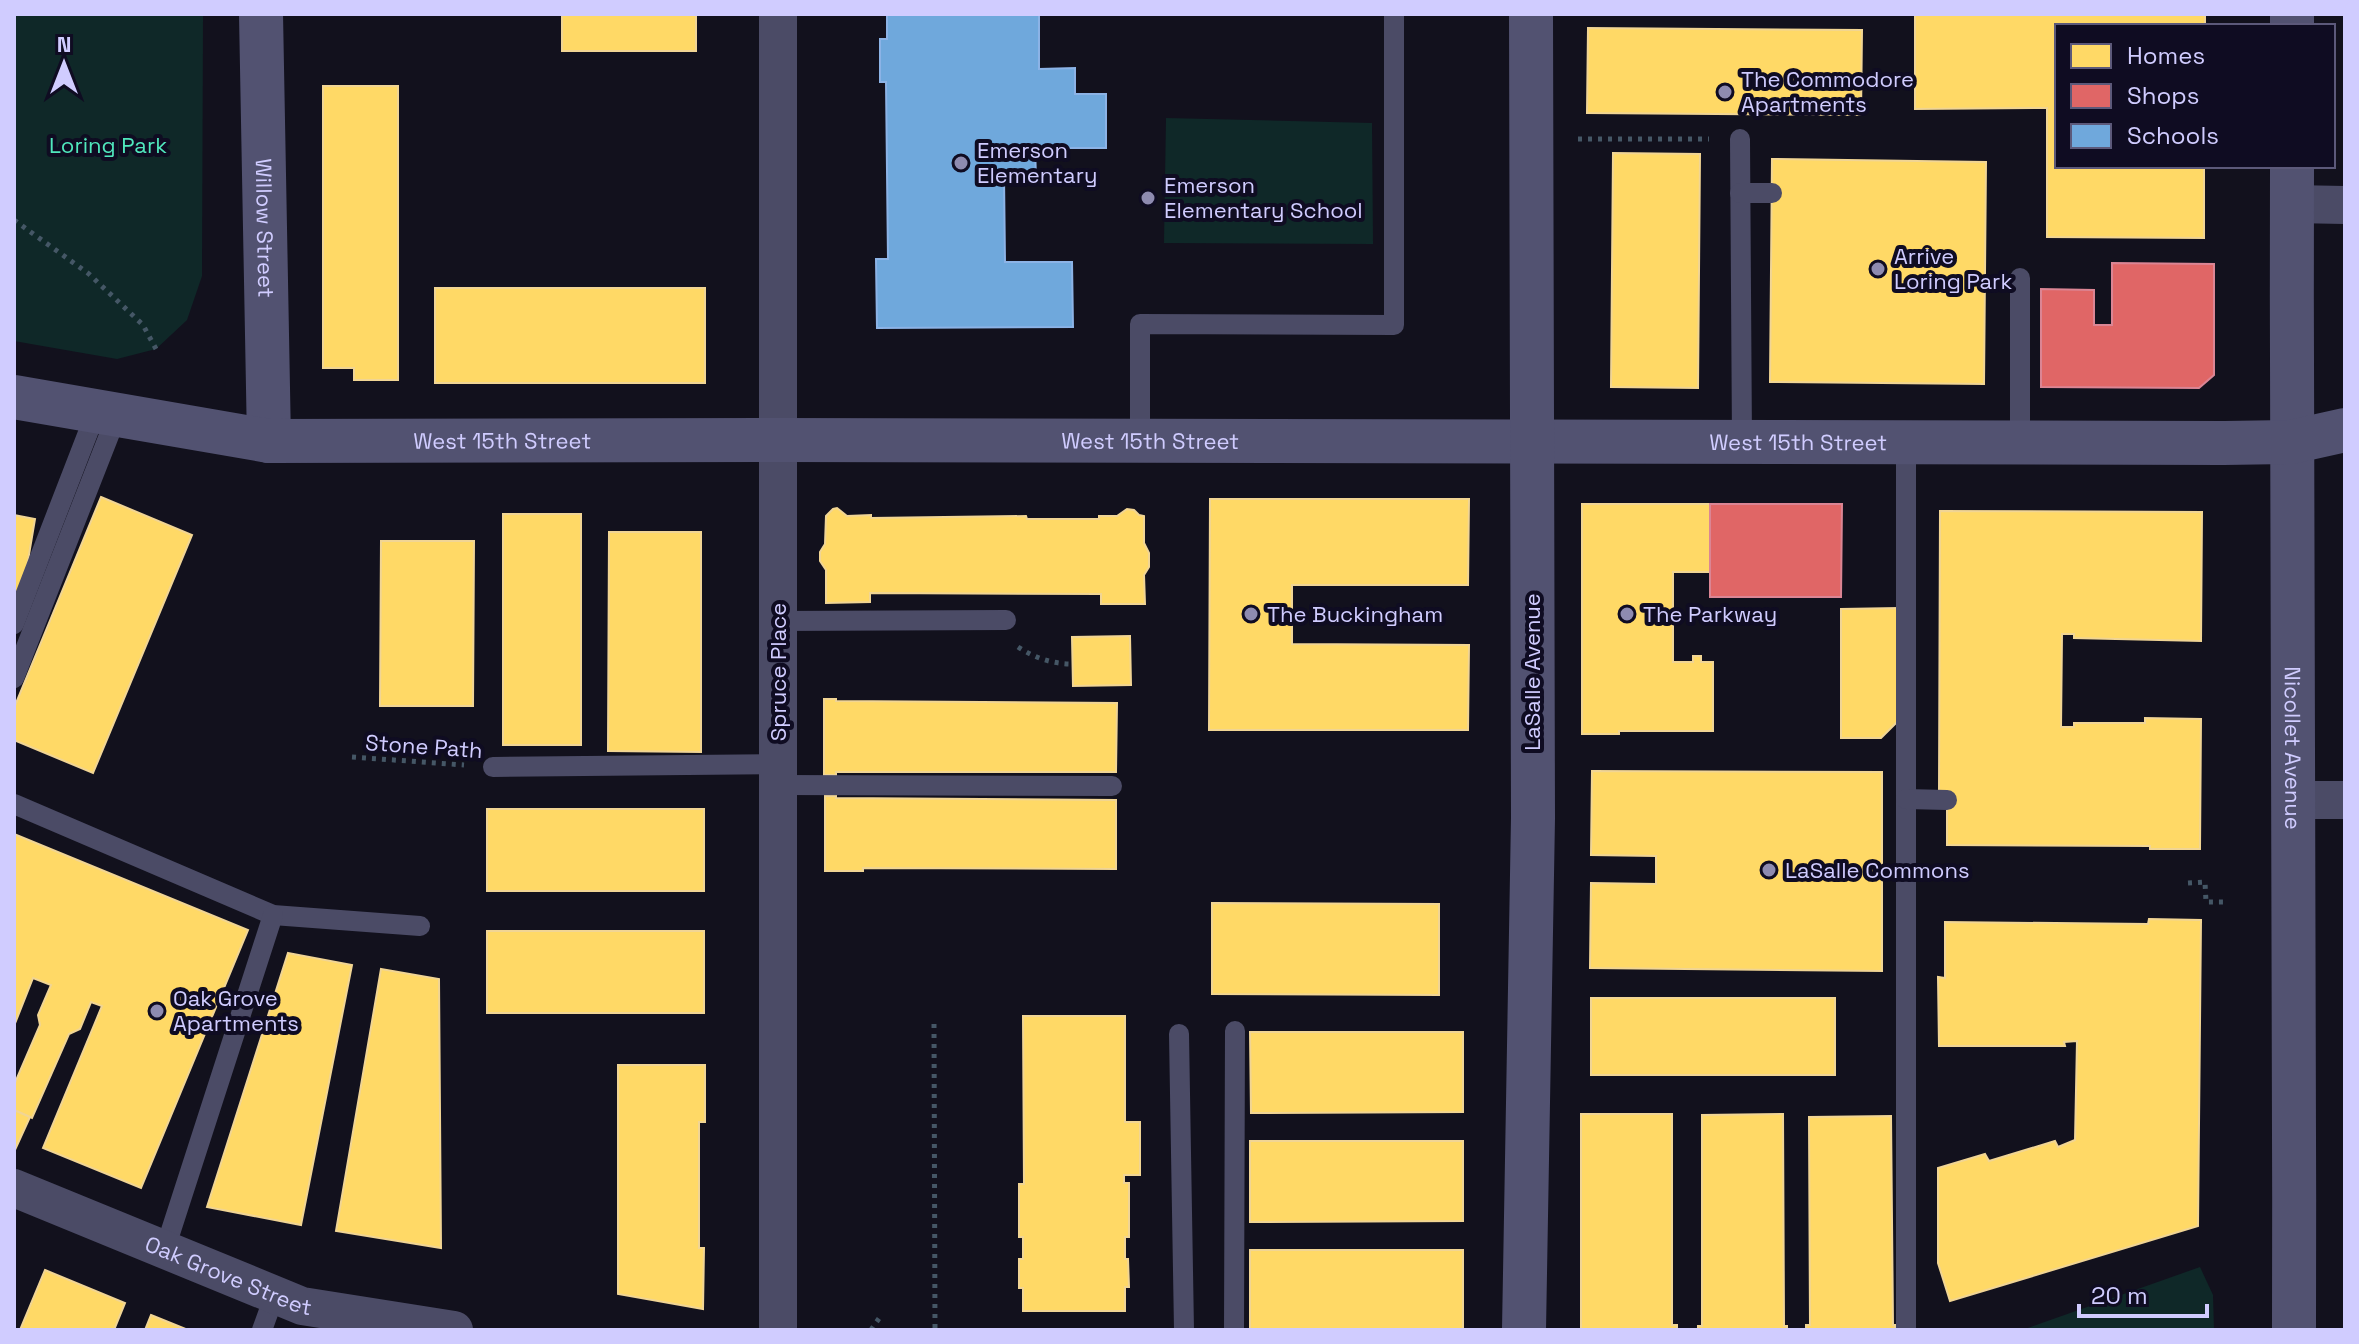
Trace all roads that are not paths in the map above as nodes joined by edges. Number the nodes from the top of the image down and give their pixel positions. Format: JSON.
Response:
{"nodes":[{"id":1,"x":261,"y":14,"type":"edge"},
{"id":2,"x":778,"y":14,"type":"edge"},
{"id":3,"x":1394,"y":14,"type":"edge"},
{"id":4,"x":1531,"y":14,"type":"edge"},
{"id":5,"x":1740,"y":139,"type":"road end"},
{"id":6,"x":2292,"y":185,"type":"edge"},
{"id":7,"x":1740,"y":193,"type":"junction"},
{"id":8,"x":1772,"y":193,"type":"dead end"},
{"id":9,"x":2345,"y":205,"type":"edge"},
{"id":10,"x":2020,"y":278,"type":"dead end"},
{"id":11,"x":14,"y":397,"type":"edge"},
{"id":12,"x":107,"y":413,"type":"junction"},
{"id":13,"x":2345,"y":430,"type":"edge"},
{"id":14,"x":778,"y":440,"type":"junction"},
{"id":15,"x":269,"y":441,"type":"junction"},
{"id":16,"x":1140,"y":441,"type":"junction"},
{"id":17,"x":1532,"y":441,"type":"junction"},
{"id":18,"x":1742,"y":442,"type":"junction"},
{"id":19,"x":1906,"y":442,"type":"junction"},
{"id":20,"x":2020,"y":442,"type":"junction"},
{"id":21,"x":2291,"y":442,"type":"junction"},
{"id":22,"x":2345,"y":460,"type":"edge"},
{"id":23,"x":1006,"y":620,"type":"dead end"},
{"id":24,"x":778,"y":621,"type":"junction"},
{"id":25,"x":14,"y":624,"type":"edge"},
{"id":26,"x":14,"y":678,"type":"edge"},
{"id":27,"x":493,"y":767,"type":"road end"},
{"id":28,"x":778,"y":775,"type":"junction"},
{"id":29,"x":1112,"y":786,"type":"dead end"},
{"id":30,"x":1906,"y":799,"type":"junction"},
{"id":31,"x":1947,"y":800,"type":"dead end"},
{"id":32,"x":2294,"y":800,"type":"junction"},
{"id":33,"x":2345,"y":800,"type":"edge"},
{"id":34,"x":14,"y":804,"type":"edge"},
{"id":35,"x":273,"y":915,"type":"junction"},
{"id":36,"x":420,"y":926,"type":"dead end"},
{"id":37,"x":1235,"y":1031,"type":"dead end"},
{"id":38,"x":1179,"y":1034,"type":"dead end"},
{"id":39,"x":14,"y":1188,"type":"edge"},
{"id":40,"x":165,"y":1249,"type":"junction"},
{"id":41,"x":275,"y":1294,"type":"junction"},
{"id":42,"x":262,"y":1330,"type":"edge"},
{"id":43,"x":454,"y":1330,"type":"edge"},
{"id":44,"x":778,"y":1330,"type":"edge"},
{"id":45,"x":1184,"y":1330,"type":"edge"},
{"id":46,"x":1234,"y":1330,"type":"edge"},
{"id":47,"x":1524,"y":1330,"type":"edge"},
{"id":48,"x":1906,"y":1330,"type":"edge"},
{"id":49,"x":2294,"y":1330,"type":"edge"}],
"edges":[{"from":1,"to":15,"type":"street","name":"Willow Street"},
{"from":2,"to":14,"type":"street","name":"Spruce Place"},
{"from":3,"to":16,"type":"lane"},
{"from":4,"to":17,"type":"street","name":"LaSalle Avenue"},
{"from":5,"to":7,"type":"lane"},
{"from":6,"to":9,"type":"street"},
{"from":6,"to":21,"type":"street","name":"Nicollet Avenue"},
{"from":7,"to":8,"type":"lane"},
{"from":7,"to":18,"type":"lane"},
{"from":10,"to":20,"type":"lane"},
{"from":11,"to":12,"type":"street","name":"West 15th Street"},
{"from":12,"to":15,"type":"street","name":"West 15th Street"},
{"from":12,"to":25,"type":"lane"},
{"from":12,"to":26,"type":"lane"},
{"from":13,"to":21,"type":"street"},
{"from":14,"to":15,"type":"street","name":"West 15th Street"},
{"from":14,"to":16,"type":"street","name":"West 15th Street"},
{"from":14,"to":24,"type":"street","name":"Spruce Place"},
{"from":16,"to":17,"type":"street","name":"West 15th Street"},
{"from":17,"to":18,"type":"street","name":"West 15th Street"},
{"from":17,"to":47,"type":"street","name":"LaSalle Avenue"},
{"from":18,"to":19,"type":"street","name":"West 15th Street"},
{"from":19,"to":20,"type":"street","name":"West 15th Street"},
{"from":19,"to":30,"type":"lane"},
{"from":20,"to":21,"type":"street","name":"West 15th Street"},
{"from":21,"to":22,"type":"street"},
{"from":21,"to":32,"type":"street","name":"Nicollet Avenue"},
{"from":23,"to":24,"type":"lane"},
{"from":24,"to":28,"type":"street","name":"Spruce Place"},
{"from":27,"to":28,"type":"lane"},
{"from":28,"to":29,"type":"lane"},
{"from":28,"to":44,"type":"street","name":"Spruce Place"},
{"from":30,"to":31,"type":"lane"},
{"from":30,"to":48,"type":"lane"},
{"from":32,"to":33,"type":"street"},
{"from":32,"to":49,"type":"street","name":"Nicollet Avenue"},
{"from":34,"to":35,"type":"lane"},
{"from":35,"to":36,"type":"lane"},
{"from":35,"to":40,"type":"lane"},
{"from":37,"to":46,"type":"lane"},
{"from":38,"to":45,"type":"lane"},
{"from":39,"to":40,"type":"street","name":"Oak Grove Street"},
{"from":40,"to":41,"type":"street","name":"Oak Grove Street"},
{"from":41,"to":42,"type":"lane"},
{"from":41,"to":43,"type":"street","name":"Oak Grove Street"}]}
